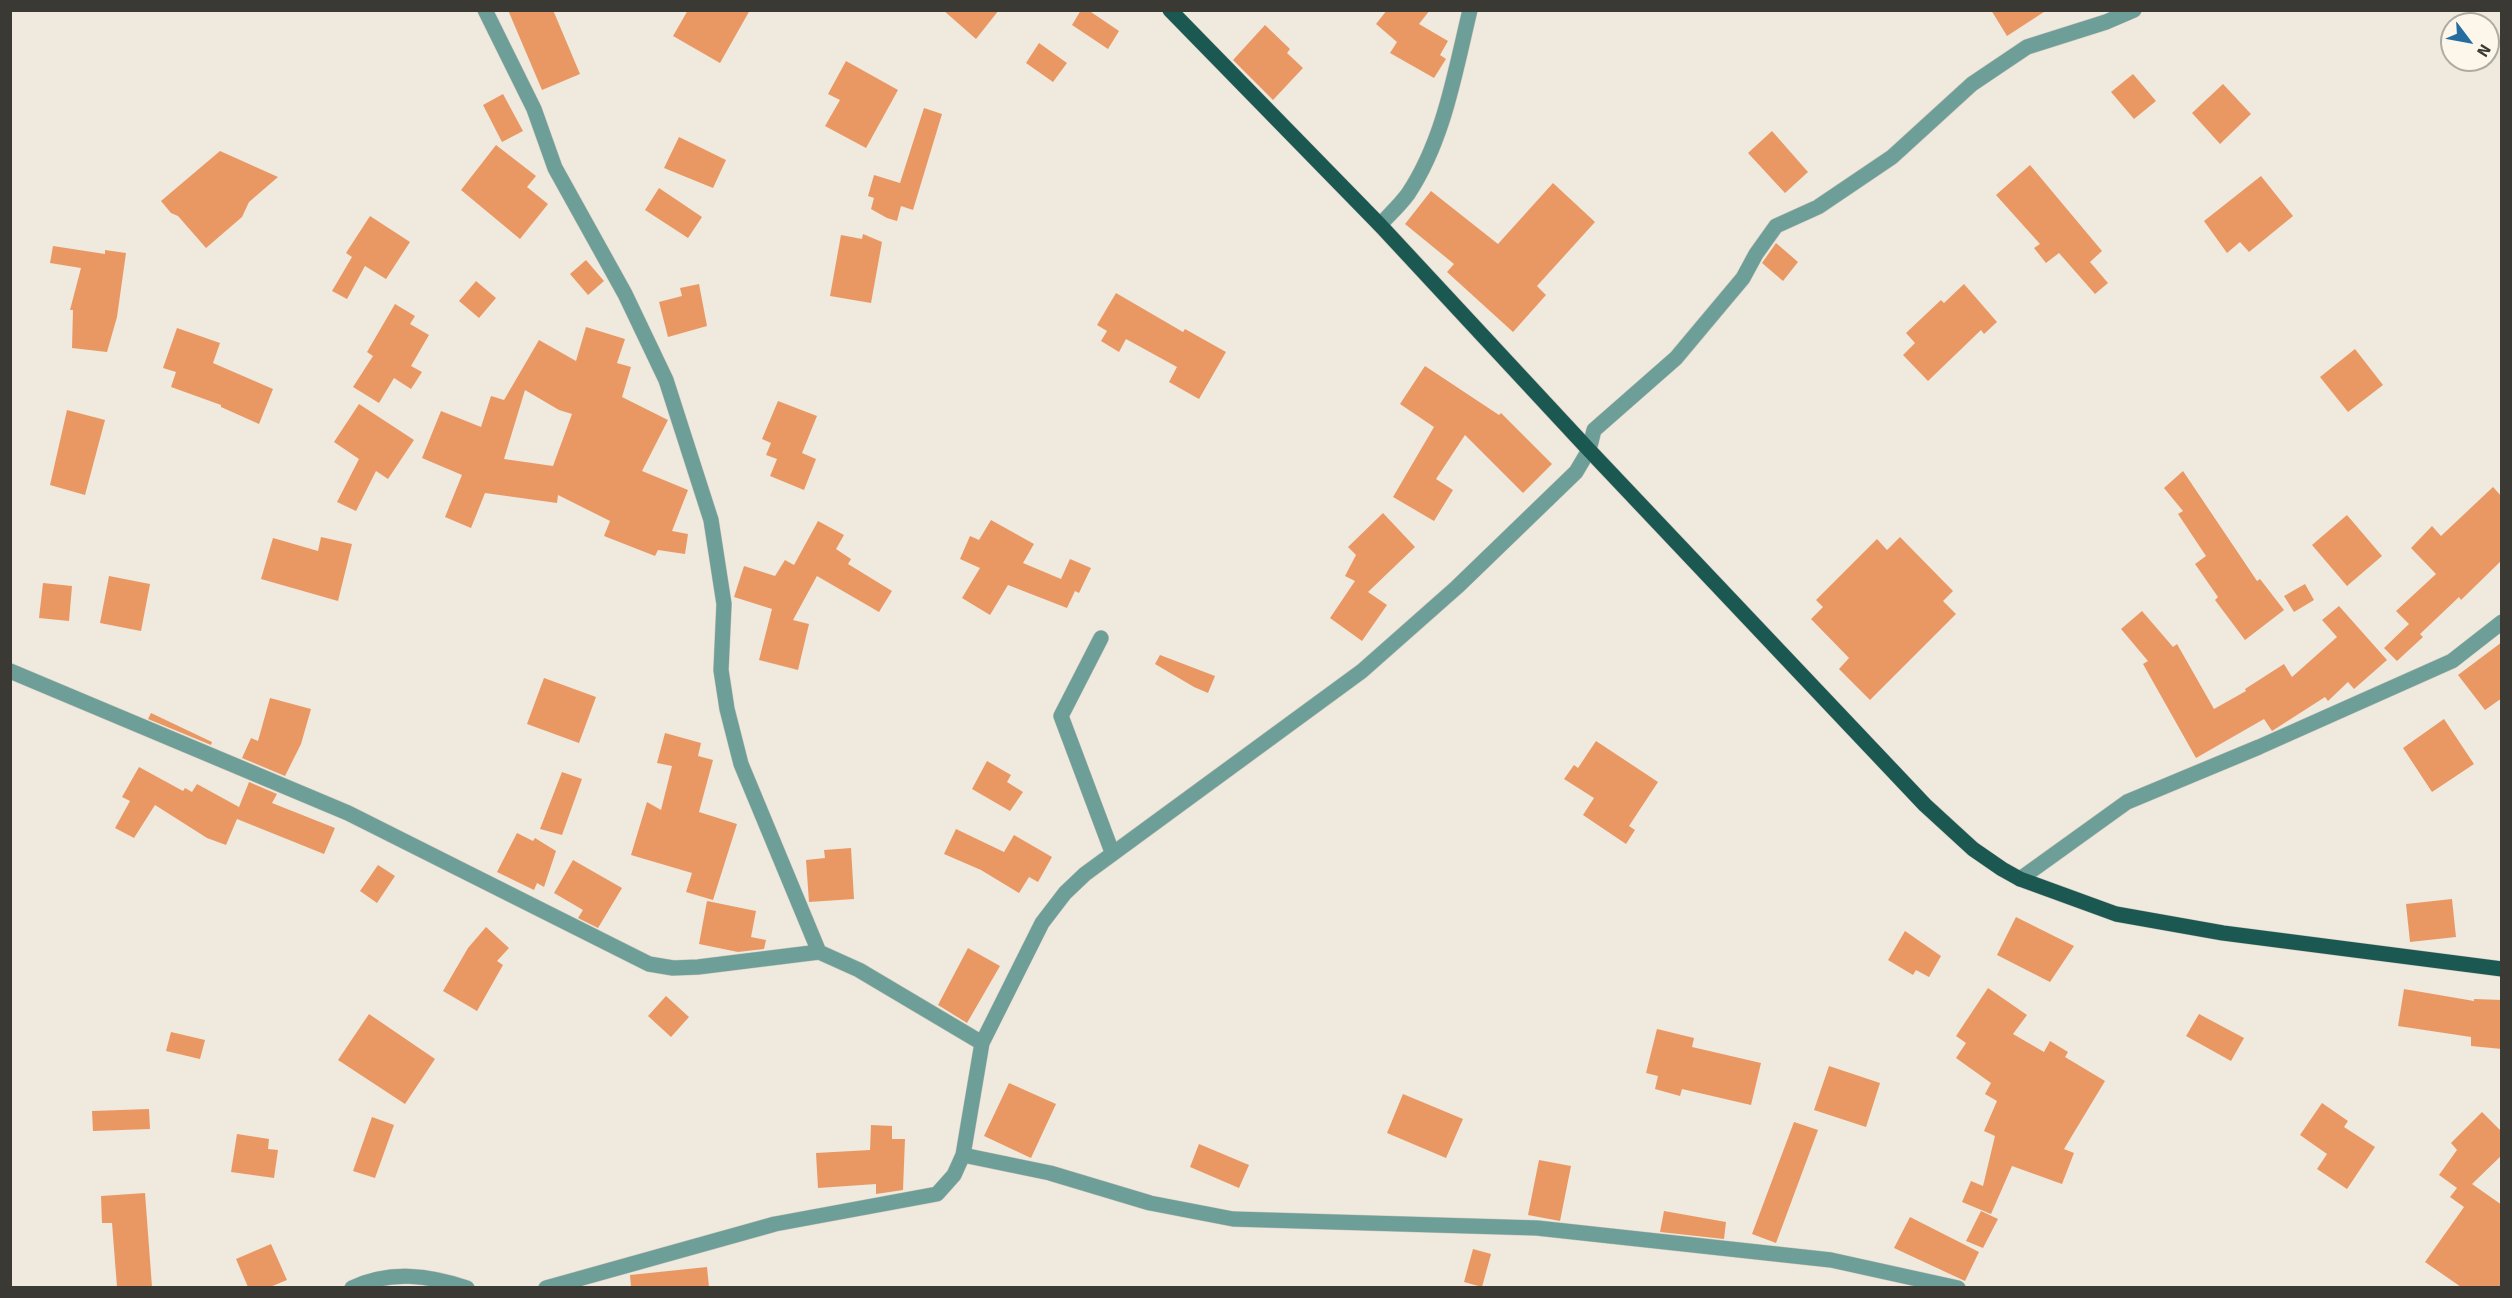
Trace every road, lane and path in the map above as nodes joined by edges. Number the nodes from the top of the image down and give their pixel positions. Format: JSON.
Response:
{"nodes":[{"id":1,"x":485,"y":10,"type":"edge"},
{"id":2,"x":1170,"y":10,"type":"edge"},
{"id":3,"x":1470,"y":10,"type":"edge"},
{"id":4,"x":2134,"y":10,"type":"edge"},
{"id":5,"x":1380,"y":225,"type":"junction"},
{"id":6,"x":1589,"y":450,"type":"junction"},
{"id":7,"x":2502,"y":622,"type":"edge"},
{"id":8,"x":1101,"y":638,"type":"dead end"},
{"id":9,"x":10,"y":670,"type":"edge"},
{"id":10,"x":1112,"y":852,"type":"junction"},
{"id":11,"x":2020,"y":879,"type":"junction"},
{"id":12,"x":819,"y":952,"type":"junction"},
{"id":13,"x":2502,"y":969,"type":"edge"},
{"id":14,"x":982,"y":1043,"type":"junction"},
{"id":15,"x":963,"y":1155,"type":"junction"},
{"id":16,"x":352,"y":1287,"type":"edge"},
{"id":17,"x":467,"y":1287,"type":"edge"},
{"id":18,"x":546,"y":1287,"type":"edge"},
{"id":19,"x":1958,"y":1287,"type":"edge"}],
"edges":[{"from":1,"to":12,"type":"street"},
{"from":2,"to":5,"type":"main road"},
{"from":3,"to":5,"type":"street"},
{"from":4,"to":6,"type":"street"},
{"from":5,"to":6,"type":"main road"},
{"from":6,"to":10,"type":"street"},
{"from":6,"to":11,"type":"main road"},
{"from":7,"to":11,"type":"street"},
{"from":8,"to":10,"type":"street"},
{"from":9,"to":12,"type":"street"},
{"from":10,"to":14,"type":"street"},
{"from":11,"to":13,"type":"main road"},
{"from":12,"to":14,"type":"street"},
{"from":14,"to":15,"type":"street"},
{"from":15,"to":18,"type":"street"},
{"from":15,"to":19,"type":"street"},
{"from":16,"to":17,"type":"street"}]}
